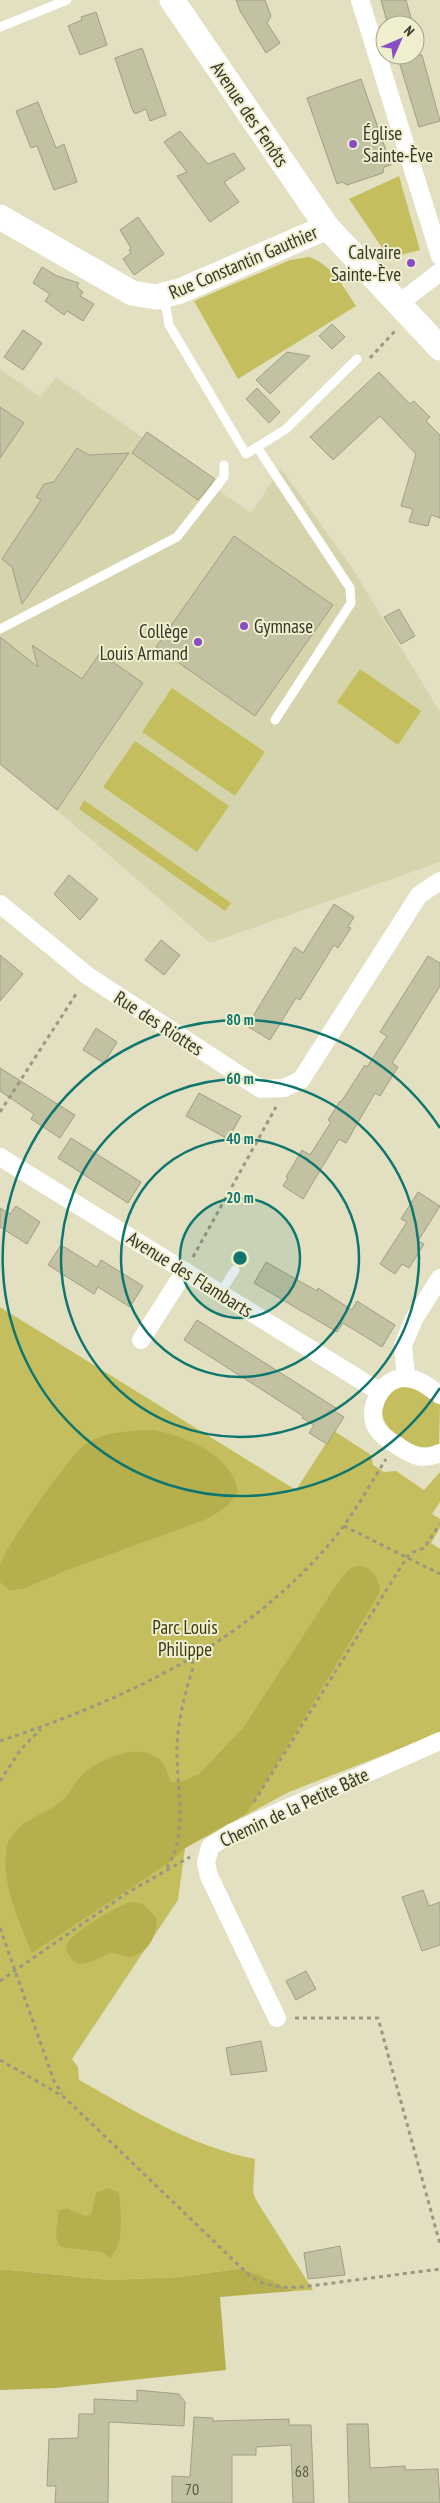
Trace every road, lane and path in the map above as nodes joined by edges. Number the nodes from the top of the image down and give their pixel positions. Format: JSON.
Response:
{"nodes":[{"id":1,"x":68,"y":0,"type":"edge"},
{"id":2,"x":172,"y":0,"type":"edge"},
{"id":3,"x":360,"y":0,"type":"edge"},
{"id":4,"x":0,"y":28,"type":"edge"},
{"id":5,"x":0,"y":217,"type":"edge"},
{"id":6,"x":327,"y":227,"type":"junction"},
{"id":7,"x":440,"y":256,"type":"edge"},
{"id":8,"x":440,"y":272,"type":"edge"},
{"id":9,"x":164,"y":296,"type":"junction"},
{"id":10,"x":403,"y":310,"type":"junction"},
{"id":11,"x":440,"y":348,"type":"edge"},
{"id":12,"x":357,"y":359,"type":"joint"},
{"id":13,"x":257,"y":447,"type":"junction"},
{"id":14,"x":224,"y":465,"type":"dead end"},
{"id":15,"x":0,"y":628,"type":"edge"},
{"id":16,"x":275,"y":720,"type":"dead end"},
{"id":17,"x":440,"y":881,"type":"edge"},
{"id":18,"x":0,"y":904,"type":"edge"},
{"id":19,"x":88,"y":976,"type":"junction"},
{"id":20,"x":284,"y":1088,"type":"junction"},
{"id":21,"x":0,"y":1112,"type":"edge"},
{"id":22,"x":0,"y":1157,"type":"edge"},
{"id":23,"x":235,"y":1270,"type":"dead end"},
{"id":24,"x":185,"y":1272,"type":"junction"},
{"id":25,"x":440,"y":1278,"type":"edge"},
{"id":26,"x":220,"y":1293,"type":"junction"},
{"id":27,"x":141,"y":1340,"type":"dead end"},
{"id":28,"x":406,"y":1378,"type":"junction"},
{"id":29,"x":380,"y":1392,"type":"junction"},
{"id":30,"x":440,"y":1395,"type":"edge"},
{"id":31,"x":394,"y":1444,"type":"junction"},
{"id":32,"x":440,"y":1453,"type":"edge"},
{"id":33,"x":440,"y":1524,"type":"edge"},
{"id":34,"x":344,"y":1526,"type":"junction"},
{"id":35,"x":407,"y":1558,"type":"junction"},
{"id":36,"x":440,"y":1574,"type":"edge"},
{"id":37,"x":192,"y":1658,"type":"junction"},
{"id":38,"x":43,"y":1727,"type":"junction"},
{"id":39,"x":0,"y":1741,"type":"edge"},
{"id":40,"x":440,"y":1741,"type":"edge"},
{"id":41,"x":0,"y":1781,"type":"edge"},
{"id":42,"x":252,"y":1805,"type":"dead end"},
{"id":43,"x":210,"y":1847,"type":"junction"},
{"id":44,"x":167,"y":1868,"type":"junction"},
{"id":45,"x":0,"y":1928,"type":"edge"},
{"id":46,"x":15,"y":1970,"type":"junction"},
{"id":47,"x":0,"y":1981,"type":"edge"},
{"id":48,"x":277,"y":2018,"type":"joint"},
{"id":49,"x":0,"y":2060,"type":"edge"},
{"id":50,"x":64,"y":2097,"type":"junction"},
{"id":51,"x":440,"y":2244,"type":"edge"},
{"id":52,"x":440,"y":2269,"type":"edge"}],
"edges":[{"from":1,"to":4,"type":"lane"},
{"from":2,"to":6,"type":"main road","name":"Avenue des Fenôts"},
{"from":3,"to":7,"type":"street"},
{"from":5,"to":9,"type":"main road","name":"Rue Constantin Gauthier"},
{"from":6,"to":9,"type":"main road","name":"Rue Constantin Gauthier"},
{"from":6,"to":10,"type":"main road","name":"Avenue des Fenôts"},
{"from":8,"to":10,"type":"street"},
{"from":9,"to":13,"type":"lane"},
{"from":10,"to":11,"type":"main road","name":"Avenue des Fenôts"},
{"from":10,"to":12,"type":"path"},
{"from":12,"to":13,"type":"lane"},
{"from":13,"to":16,"type":"lane"},
{"from":14,"to":15,"type":"lane"},
{"from":17,"to":20,"type":"street"},
{"from":18,"to":19,"type":"street","name":"Rue des Riottes"},
{"from":19,"to":20,"type":"street","name":"Rue des Riottes"},
{"from":19,"to":21,"type":"path"},
{"from":20,"to":24,"type":"path"},
{"from":22,"to":24,"type":"street","name":"Avenue des Flambarts"},
{"from":23,"to":26,"type":"lane"},
{"from":24,"to":26,"type":"street","name":"Avenue des Flambarts"},
{"from":24,"to":27,"type":"street"},
{"from":25,"to":28,"type":"street"},
{"from":26,"to":29,"type":"street","name":"Avenue des Flambarts"},
{"from":28,"to":29,"type":"street"},
{"from":28,"to":30,"type":"street"},
{"from":29,"to":31,"type":"street"},
{"from":31,"to":32,"type":"street"},
{"from":31,"to":34,"type":"path"},
{"from":33,"to":35,"type":"path"},
{"from":34,"to":35,"type":"path"},
{"from":34,"to":37,"type":"path"},
{"from":35,"to":36,"type":"path"},
{"from":35,"to":42,"type":"path"},
{"from":37,"to":38,"type":"path"},
{"from":37,"to":44,"type":"path"},
{"from":38,"to":39,"type":"path"},
{"from":38,"to":41,"type":"path"},
{"from":40,"to":43,"type":"street","name":"Chemin de la Petite Bâte"},
{"from":43,"to":44,"type":"path"},
{"from":43,"to":48,"type":"street","name":"Chemin de la Petite Bâte"},
{"from":44,"to":46,"type":"path"},
{"from":45,"to":46,"type":"path"},
{"from":46,"to":47,"type":"path"},
{"from":46,"to":50,"type":"path"},
{"from":48,"to":51,"type":"path"},
{"from":49,"to":50,"type":"path"},
{"from":50,"to":52,"type":"path"}]}
